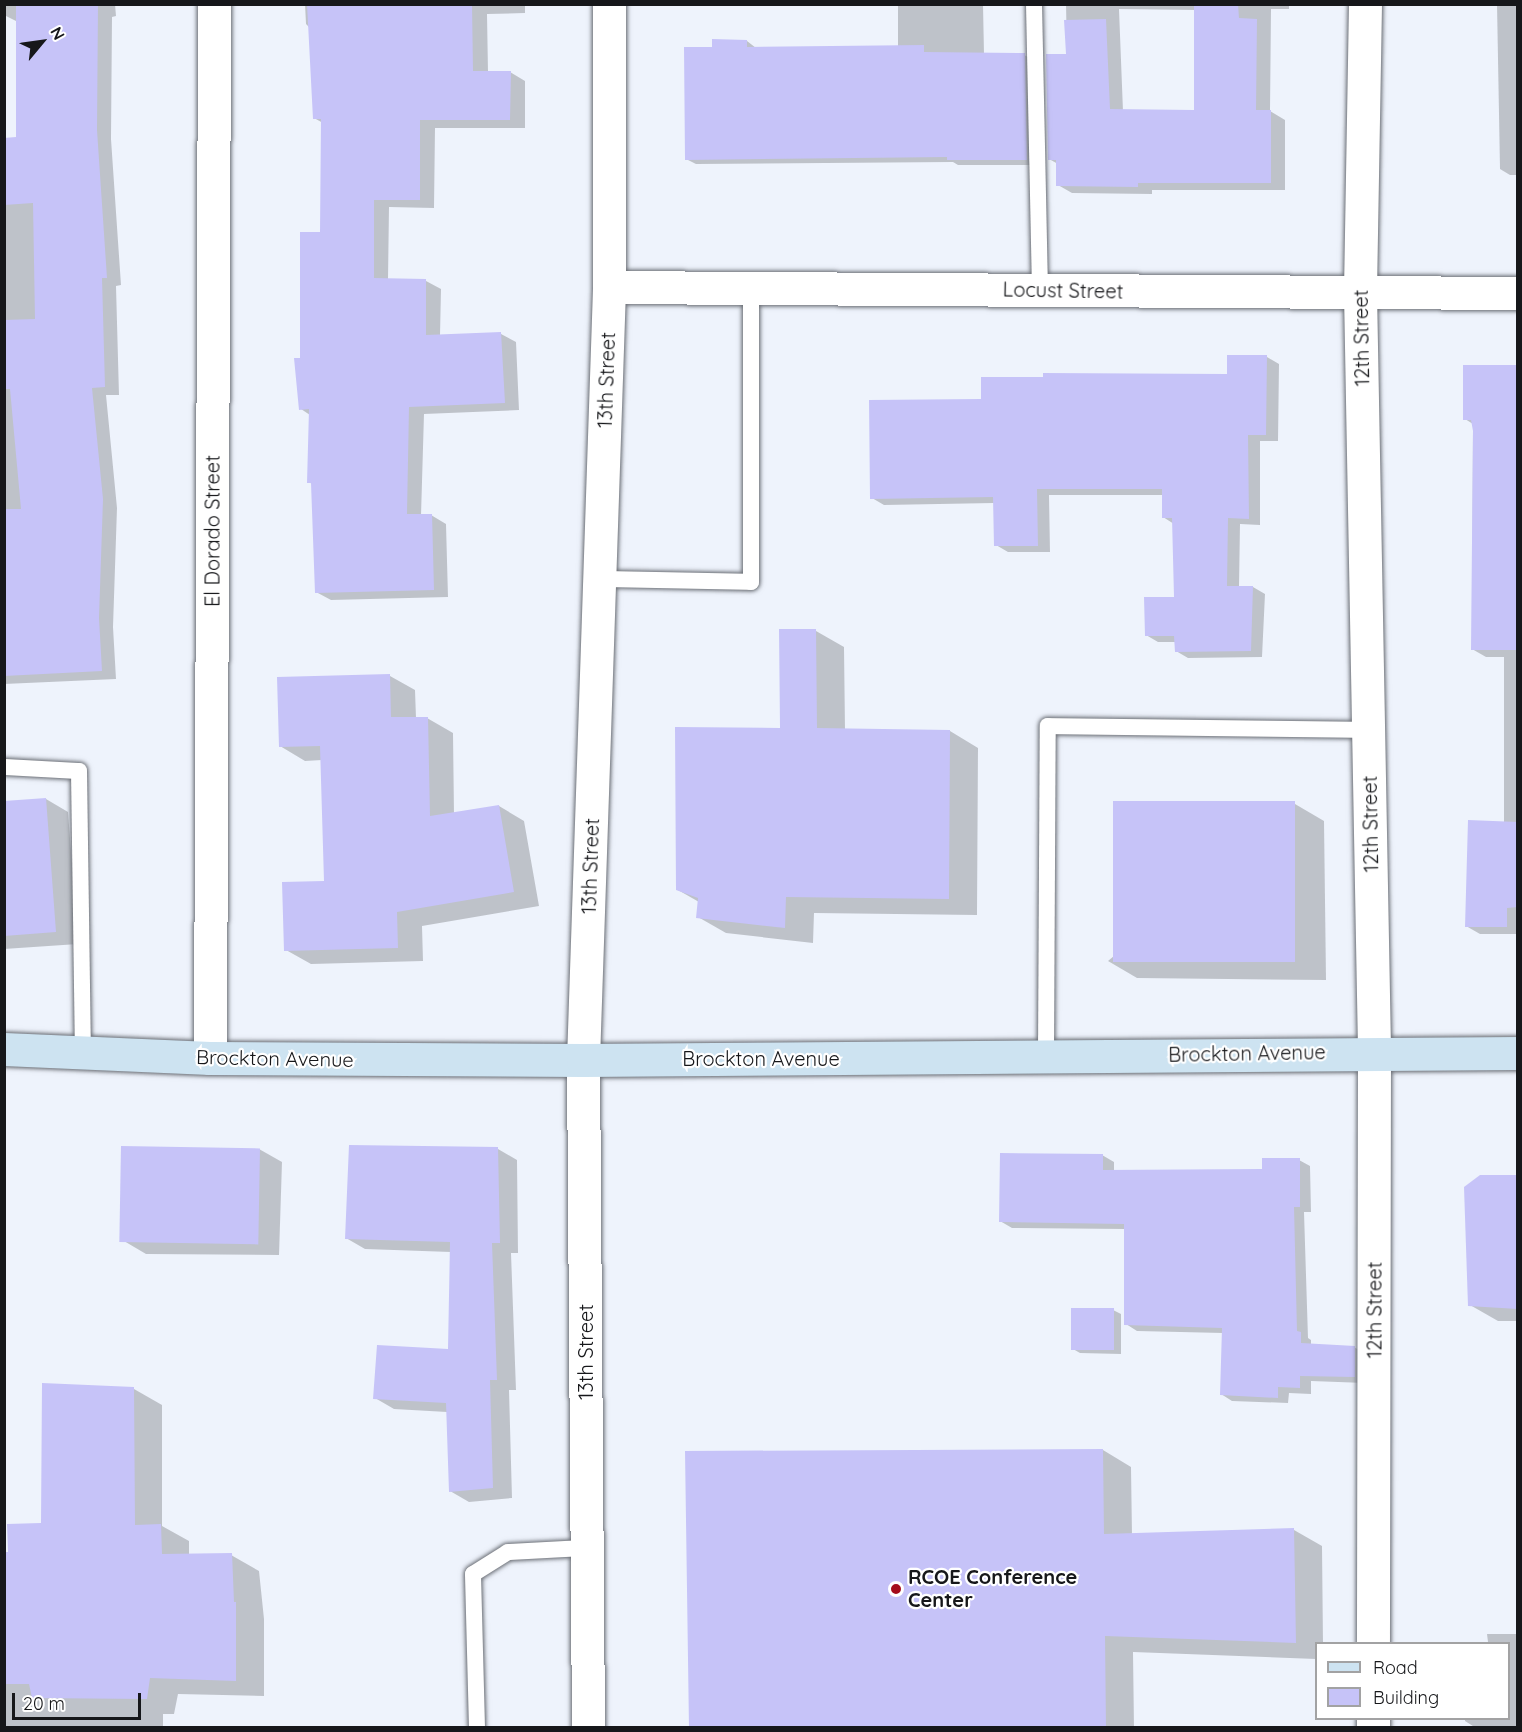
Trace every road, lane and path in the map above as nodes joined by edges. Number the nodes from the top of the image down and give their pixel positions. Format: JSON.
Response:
{"nodes":[{"id":1,"x":214,"y":4,"type":"edge"},
{"id":2,"x":609,"y":4,"type":"edge"},
{"id":3,"x":1034,"y":4,"type":"edge"},
{"id":4,"x":1365,"y":4,"type":"edge"},
{"id":5,"x":751,"y":286,"type":"junction"},
{"id":6,"x":609,"y":287,"type":"junction"},
{"id":7,"x":1040,"y":289,"type":"junction"},
{"id":8,"x":1360,"y":292,"type":"junction"},
{"id":9,"x":1518,"y":293,"type":"edge"},
{"id":10,"x":600,"y":579,"type":"junction"},
{"id":11,"x":1368,"y":730,"type":"junction"},
{"id":12,"x":4,"y":767,"type":"edge"},
{"id":13,"x":4,"y":1049,"type":"edge"},
{"id":14,"x":1374,"y":1052,"type":"junction"},
{"id":15,"x":83,"y":1053,"type":"junction"},
{"id":16,"x":1518,"y":1053,"type":"edge"},
{"id":17,"x":1046,"y":1055,"type":"junction"},
{"id":18,"x":210,"y":1058,"type":"junction"},
{"id":19,"x":583,"y":1060,"type":"junction"},
{"id":20,"x":585,"y":1548,"type":"junction"},
{"id":21,"x":1373,"y":1642,"type":"edge"},
{"id":22,"x":477,"y":1728,"type":"edge"},
{"id":23,"x":588,"y":1728,"type":"edge"}],
"edges":[{"from":1,"to":18,"type":"street","name":"El Dorado Street"},
{"from":2,"to":6,"type":"street","name":"13th Street"},
{"from":3,"to":7,"type":"lane"},
{"from":4,"to":8,"type":"street","name":"12th Street"},
{"from":5,"to":6,"type":"street","name":"Locust Street"},
{"from":5,"to":7,"type":"street","name":"Locust Street"},
{"from":5,"to":10,"type":"lane"},
{"from":6,"to":10,"type":"street","name":"13th Street"},
{"from":7,"to":8,"type":"street","name":"Locust Street"},
{"from":8,"to":9,"type":"street","name":"Locust Street"},
{"from":8,"to":11,"type":"street","name":"12th Street"},
{"from":10,"to":19,"type":"street","name":"13th Street"},
{"from":11,"to":14,"type":"street","name":"12th Street"},
{"from":11,"to":17,"type":"lane"},
{"from":12,"to":15,"type":"lane"},
{"from":13,"to":15,"type":"main road","name":"Brockton Avenue"},
{"from":14,"to":16,"type":"main road","name":"Brockton Avenue"},
{"from":14,"to":17,"type":"main road","name":"Brockton Avenue"},
{"from":14,"to":21,"type":"street","name":"12th Street"},
{"from":15,"to":18,"type":"main road","name":"Brockton Avenue"},
{"from":17,"to":19,"type":"main road","name":"Brockton Avenue"},
{"from":18,"to":19,"type":"main road","name":"Brockton Avenue"},
{"from":19,"to":20,"type":"street","name":"13th Street"},
{"from":20,"to":22,"type":"lane"},
{"from":20,"to":23,"type":"street","name":"13th Street"}]}
